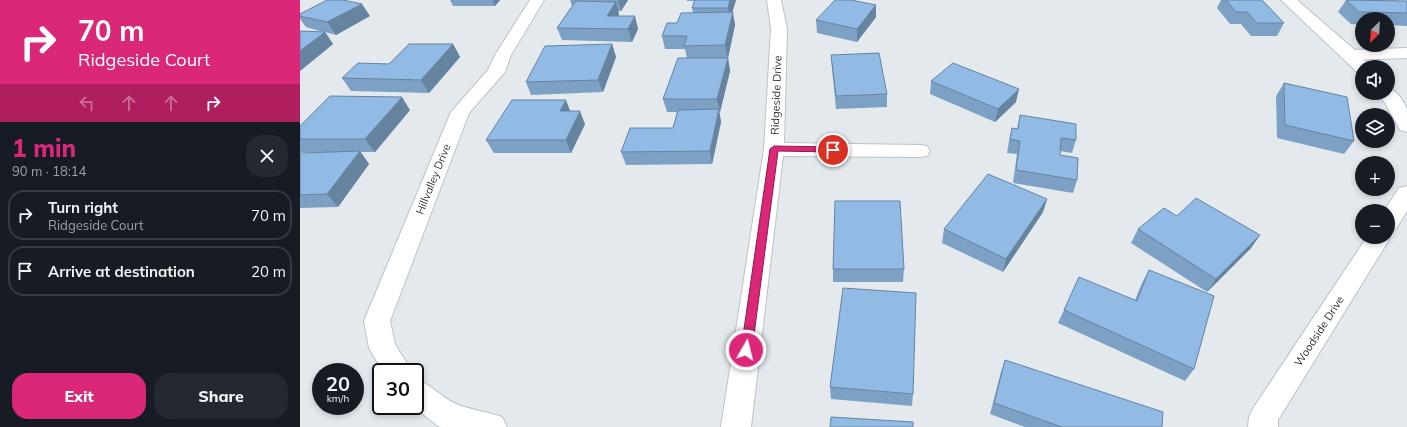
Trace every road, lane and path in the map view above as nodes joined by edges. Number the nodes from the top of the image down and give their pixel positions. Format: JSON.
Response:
{"nodes":[{"id":1,"x":537,"y":0,"type":"edge"},
{"id":2,"x":774,"y":0,"type":"edge"},
{"id":3,"x":1288,"y":0,"type":"edge"},
{"id":4,"x":1407,"y":53,"type":"edge"},
{"id":5,"x":1350,"y":55,"type":"junction"},
{"id":6,"x":1355,"y":60,"type":"edge"},
{"id":7,"x":1392,"y":100,"type":"edge"},
{"id":8,"x":1407,"y":126,"type":"edge"},
{"id":9,"x":774,"y":149,"type":"junction"},
{"id":10,"x":920,"y":151,"type":"dead end"},
{"id":11,"x":1407,"y":193,"type":"edge"},
{"id":12,"x":1395,"y":212,"type":"edge"},
{"id":13,"x":1375,"y":244,"type":"edge"},
{"id":14,"x":392,"y":363,"type":"edge"},
{"id":15,"x":424,"y":398,"type":"edge"},
{"id":16,"x":492,"y":427,"type":"edge"},
{"id":17,"x":736,"y":427,"type":"edge"},
{"id":18,"x":1262,"y":427,"type":"edge"}],
"edges":[{"from":1,"to":14,"type":"street","name":"Hillvalley Drive"},
{"from":2,"to":9,"type":"street","name":"Ridgeside Drive"},
{"from":3,"to":5,"type":"street"},
{"from":4,"to":5,"type":"street"},
{"from":5,"to":6,"type":"street"},
{"from":7,"to":8,"type":"street"},
{"from":9,"to":10,"type":"street"},
{"from":9,"to":17,"type":"street","name":"Ridgeside Drive"},
{"from":11,"to":12,"type":"street"},
{"from":13,"to":18,"type":"street","name":"Woodside Drive"},
{"from":15,"to":16,"type":"street"}]}
